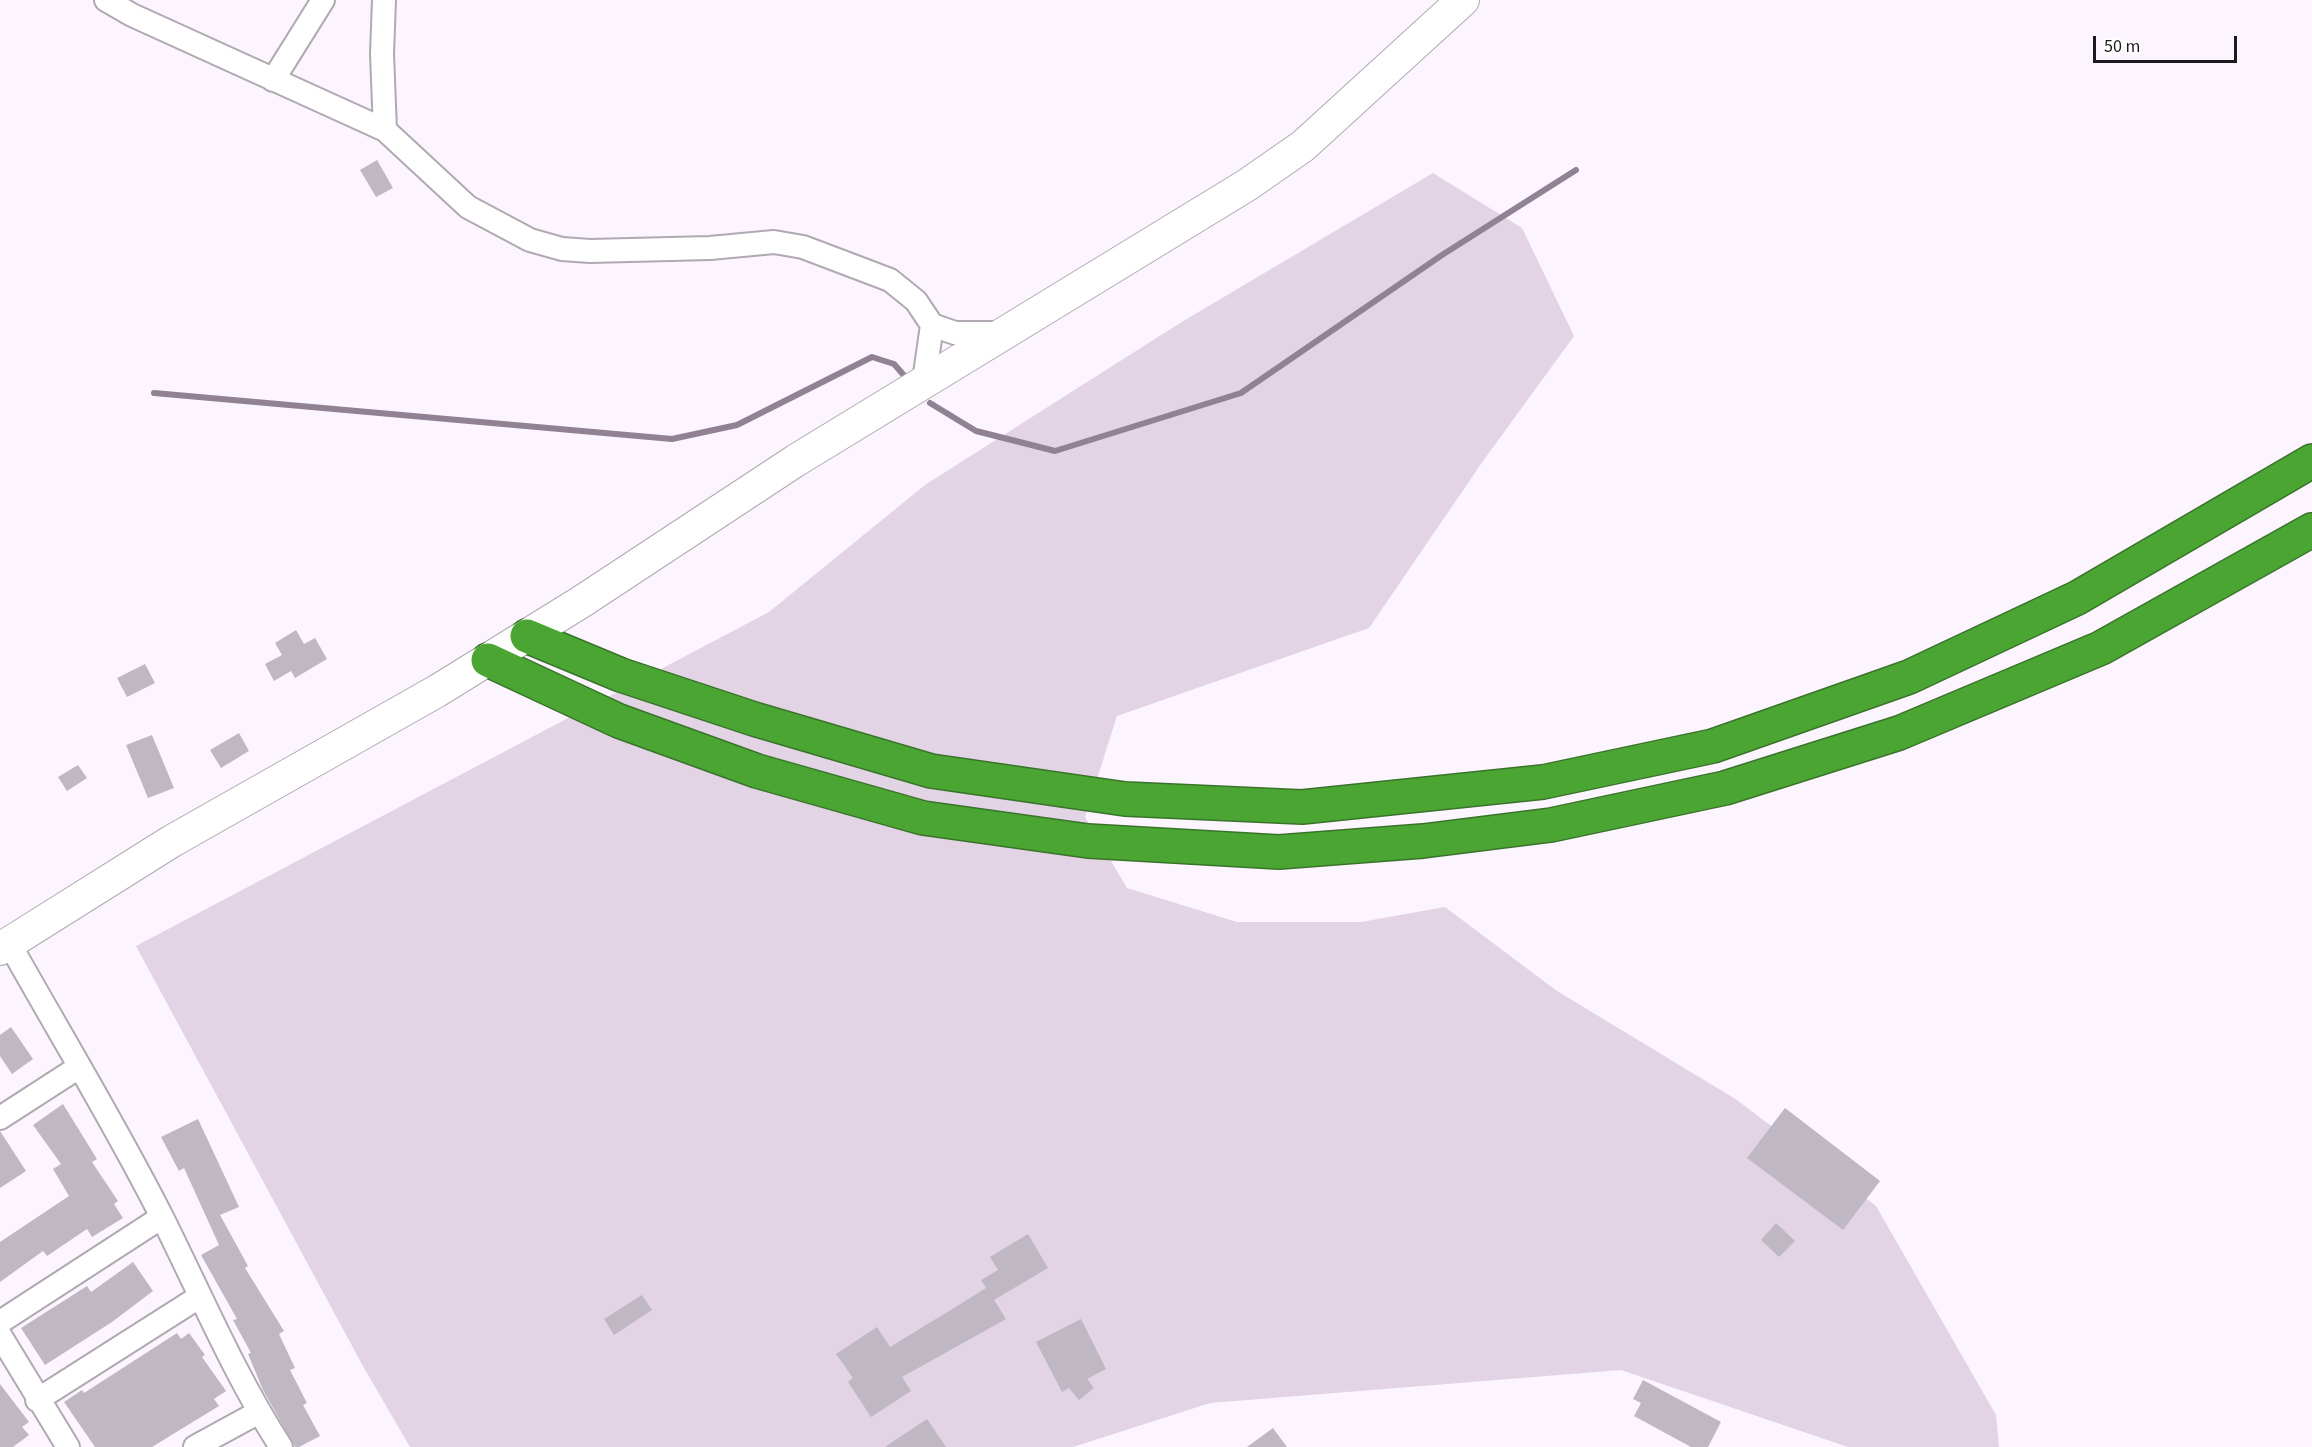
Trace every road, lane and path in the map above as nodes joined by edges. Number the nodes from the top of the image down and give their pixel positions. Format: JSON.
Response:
{"nodes":[{"id":1,"x":106,"y":0,"type":"edge"},
{"id":2,"x":323,"y":0,"type":"edge"},
{"id":3,"x":384,"y":0,"type":"edge"},
{"id":4,"x":1463,"y":0,"type":"edge"},
{"id":5,"x":273,"y":80,"type":"junction"},
{"id":6,"x":386,"y":130,"type":"junction"},
{"id":7,"x":932,"y":325,"type":"junction"},
{"id":8,"x":1001,"y":333,"type":"junction"},
{"id":9,"x":924,"y":381,"type":"junction"},
{"id":10,"x":2312,"y":461,"type":"edge"},
{"id":11,"x":2312,"y":530,"type":"edge"},
{"id":12,"x":527,"y":636,"type":"junction"},
{"id":13,"x":488,"y":660,"type":"junction"},
{"id":14,"x":4,"y":946,"type":"edge"},
{"id":15,"x":79,"y":1067,"type":"junction"},
{"id":16,"x":0,"y":1118,"type":"edge"},
{"id":17,"x":162,"y":1217,"type":"junction"},
{"id":18,"x":199,"y":1298,"type":"junction"},
{"id":19,"x":0,"y":1322,"type":"edge"},
{"id":20,"x":0,"y":1335,"type":"edge"},
{"id":21,"x":37,"y":1400,"type":"junction"},
{"id":22,"x":259,"y":1412,"type":"junction"},
{"id":23,"x":68,"y":1447,"type":"edge"},
{"id":24,"x":195,"y":1447,"type":"edge"},
{"id":25,"x":281,"y":1447,"type":"edge"}],
"edges":[{"from":1,"to":5,"type":"street"},
{"from":2,"to":5,"type":"street"},
{"from":3,"to":6,"type":"street"},
{"from":4,"to":8,"type":"street"},
{"from":5,"to":6,"type":"street"},
{"from":6,"to":7,"type":"street"},
{"from":7,"to":8,"type":"street"},
{"from":7,"to":9,"type":"street"},
{"from":8,"to":9,"type":"street"},
{"from":9,"to":12,"type":"street"},
{"from":10,"to":12,"type":"highway"},
{"from":11,"to":13,"type":"highway"},
{"from":12,"to":13,"type":"street"},
{"from":13,"to":14,"type":"street"},
{"from":14,"to":15,"type":"street"},
{"from":15,"to":16,"type":"street"},
{"from":15,"to":17,"type":"street"},
{"from":17,"to":18,"type":"street"},
{"from":17,"to":19,"type":"street"},
{"from":18,"to":21,"type":"street"},
{"from":18,"to":22,"type":"street"},
{"from":20,"to":21,"type":"street"},
{"from":21,"to":23,"type":"street"},
{"from":22,"to":24,"type":"street"},
{"from":22,"to":25,"type":"street"}]}
